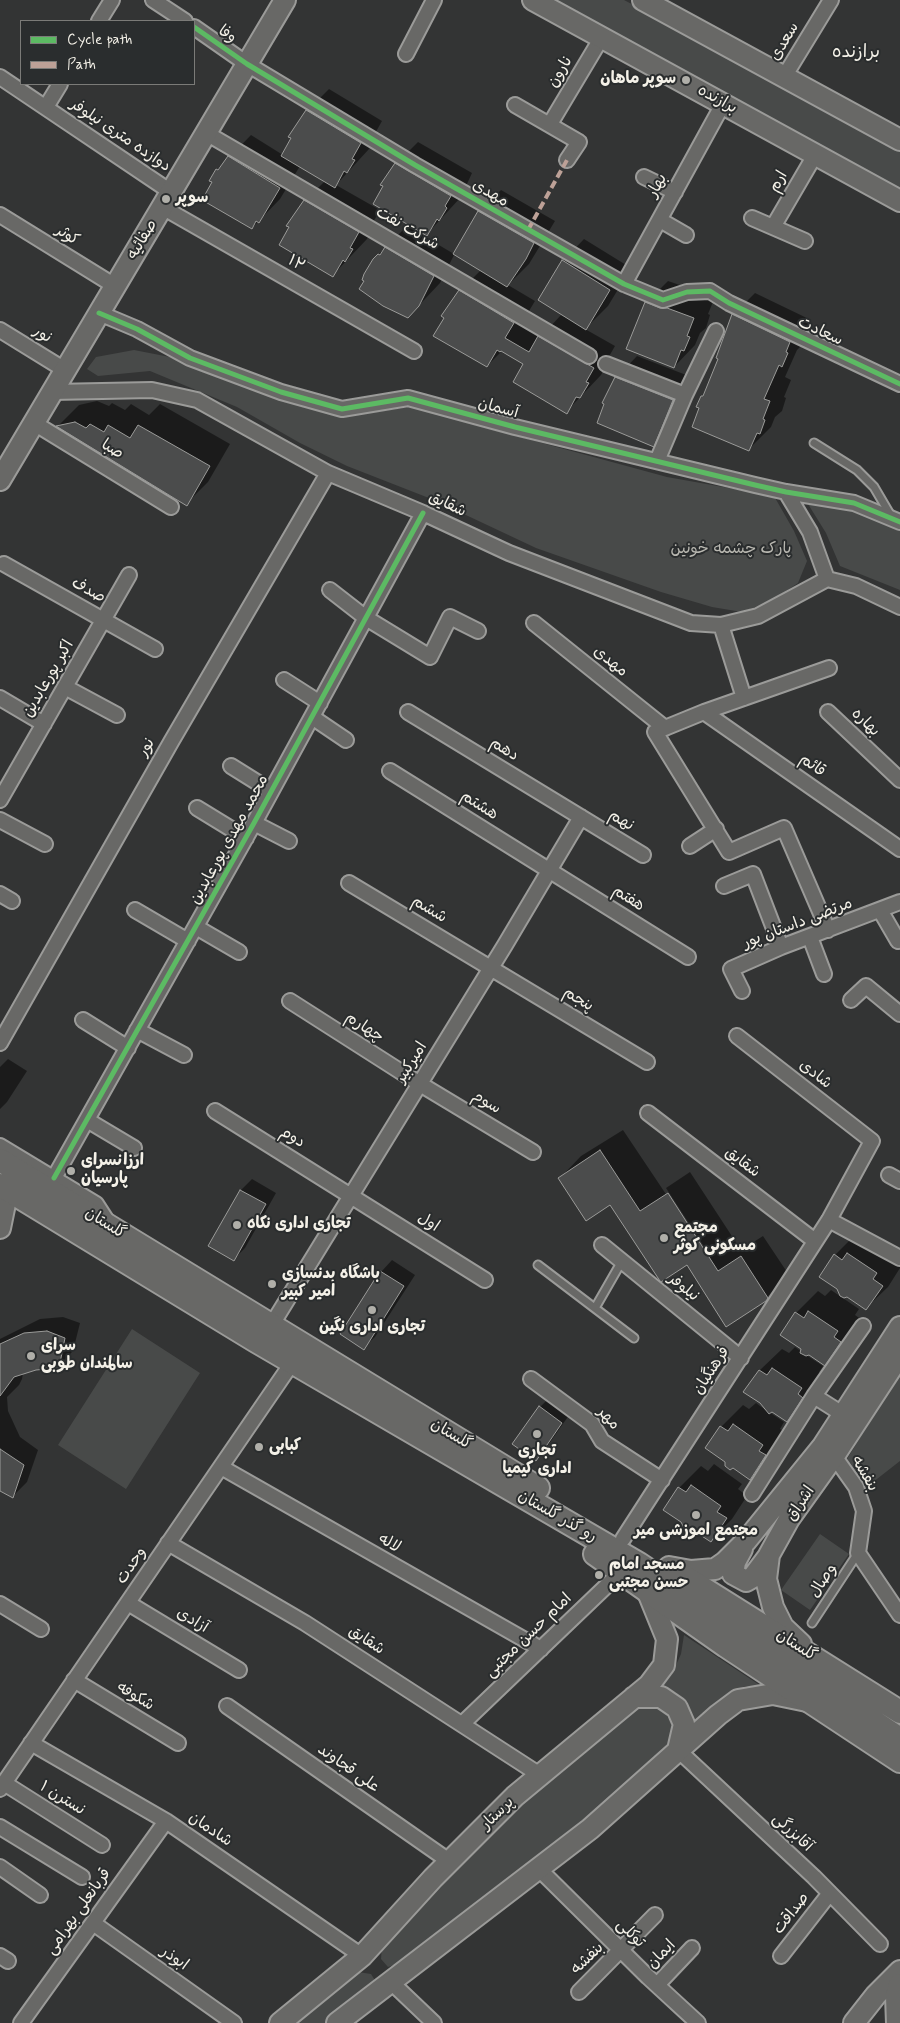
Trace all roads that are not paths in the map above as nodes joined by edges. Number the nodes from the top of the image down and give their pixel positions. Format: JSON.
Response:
{"nodes":[{"id":1,"x":112,"y":0,"type":"edge"},
{"id":2,"x":154,"y":0,"type":"edge"},
{"id":3,"x":285,"y":0,"type":"edge"},
{"id":4,"x":434,"y":0,"type":"edge"},
{"id":5,"x":533,"y":0,"type":"edge"},
{"id":6,"x":831,"y":0,"type":"edge"},
{"id":7,"x":650,"y":2,"type":"edge"},
{"id":8,"x":100,"y":20,"type":"edge"},
{"id":9,"x":184,"y":20,"type":"edge"},
{"id":10,"x":195,"y":28,"type":"edge"},
{"id":11,"x":602,"y":37,"type":"junction"},
{"id":12,"x":406,"y":54,"type":"dead end"},
{"id":13,"x":247,"y":64,"type":"junction"},
{"id":14,"x":0,"y":77,"type":"edge"},
{"id":15,"x":784,"y":77,"type":"junction"},
{"id":16,"x":59,"y":85,"type":"edge"},
{"id":17,"x":723,"y":104,"type":"junction"},
{"id":18,"x":515,"y":105,"type":"dead end"},
{"id":19,"x":46,"y":108,"type":"junction"},
{"id":20,"x":550,"y":124,"type":"junction"},
{"id":21,"x":206,"y":132,"type":"junction"},
{"id":22,"x":900,"y":140,"type":"edge"},
{"id":23,"x":815,"y":155,"type":"junction"},
{"id":24,"x":567,"y":160,"type":"dead end"},
{"id":25,"x":644,"y":177,"type":"dead end"},
{"id":26,"x":675,"y":192,"type":"junction"},
{"id":27,"x":166,"y":200,"type":"junction"},
{"id":28,"x":900,"y":201,"type":"edge"},
{"id":29,"x":0,"y":215,"type":"edge"},
{"id":30,"x":752,"y":218,"type":"dead end"},
{"id":31,"x":660,"y":220,"type":"junction"},
{"id":32,"x":773,"y":227,"type":"junction"},
{"id":33,"x":686,"y":235,"type":"dead end"},
{"id":34,"x":805,"y":241,"type":"dead end"},
{"id":35,"x":624,"y":284,"type":"junction"},
{"id":36,"x":115,"y":286,"type":"junction"},
{"id":37,"x":729,"y":303,"type":"joint"},
{"id":38,"x":99,"y":313,"type":"junction"},
{"id":39,"x":0,"y":330,"type":"edge"},
{"id":40,"x":716,"y":331,"type":"dead end"},
{"id":41,"x":414,"y":351,"type":"dead end"},
{"id":42,"x":589,"y":356,"type":"dead end"},
{"id":43,"x":606,"y":364,"type":"dead end"},
{"id":44,"x":65,"y":370,"type":"junction"},
{"id":45,"x":900,"y":384,"type":"edge"},
{"id":46,"x":52,"y":392,"type":"junction"},
{"id":47,"x":685,"y":396,"type":"junction"},
{"id":48,"x":34,"y":423,"type":"junction"},
{"id":49,"x":814,"y":442,"type":"dead end"},
{"id":50,"x":657,"y":461,"type":"junction"},
{"id":51,"x":328,"y":473,"type":"junction"},
{"id":52,"x":0,"y":480,"type":"edge"},
{"id":53,"x":786,"y":492,"type":"junction"},
{"id":54,"x":171,"y":507,"type":"dead end"},
{"id":55,"x":423,"y":513,"type":"junction"},
{"id":56,"x":896,"y":520,"type":"edge"},
{"id":57,"x":4,"y":564,"type":"dead end"},
{"id":58,"x":129,"y":575,"type":"dead end"},
{"id":59,"x":827,"y":579,"type":"junction"},
{"id":60,"x":330,"y":590,"type":"dead end"},
{"id":61,"x":900,"y":607,"type":"edge"},
{"id":62,"x":366,"y":618,"type":"junction"},
{"id":63,"x":103,"y":620,"type":"junction"},
{"id":64,"x":534,"y":623,"type":"dead end"},
{"id":65,"x":721,"y":625,"type":"junction"},
{"id":66,"x":478,"y":631,"type":"dead end"},
{"id":67,"x":155,"y":649,"type":"dead end"},
{"id":68,"x":829,"y":668,"type":"dead end"},
{"id":69,"x":284,"y":680,"type":"dead end"},
{"id":70,"x":65,"y":687,"type":"junction"},
{"id":71,"x":0,"y":698,"type":"edge"},
{"id":72,"x":744,"y":698,"type":"junction"},
{"id":73,"x":320,"y":702,"type":"junction"},
{"id":74,"x":408,"y":712,"type":"dead end"},
{"id":75,"x":704,"y":712,"type":"junction"},
{"id":76,"x":828,"y":712,"type":"dead end"},
{"id":77,"x":117,"y":715,"type":"dead end"},
{"id":78,"x":312,"y":717,"type":"junction"},
{"id":79,"x":44,"y":724,"type":"junction"},
{"id":80,"x":665,"y":728,"type":"junction"},
{"id":81,"x":346,"y":740,"type":"dead end"},
{"id":82,"x":231,"y":766,"type":"dead end"},
{"id":83,"x":390,"y":771,"type":"dead end"},
{"id":84,"x":900,"y":780,"type":"edge"},
{"id":85,"x":271,"y":791,"type":"junction"},
{"id":86,"x":2,"y":792,"type":"edge"},
{"id":87,"x":197,"y":808,"type":"dead end"},
{"id":88,"x":581,"y":817,"type":"junction"},
{"id":89,"x":0,"y":820,"type":"edge"},
{"id":90,"x":254,"y":823,"type":"junction"},
{"id":91,"x":716,"y":829,"type":"junction"},
{"id":92,"x":246,"y":838,"type":"junction"},
{"id":93,"x":289,"y":841,"type":"dead end"},
{"id":94,"x":45,"y":844,"type":"dead end"},
{"id":95,"x":690,"y":846,"type":"dead end"},
{"id":96,"x":900,"y":849,"type":"edge"},
{"id":97,"x":643,"y":854,"type":"dead end"},
{"id":98,"x":549,"y":871,"type":"junction"},
{"id":99,"x":349,"y":883,"type":"dead end"},
{"id":100,"x":724,"y":886,"type":"dead end"},
{"id":101,"x":900,"y":902,"type":"edge"},
{"id":102,"x":135,"y":910,"type":"dead end"},
{"id":103,"x":880,"y":910,"type":"junction"},
{"id":104,"x":196,"y":927,"type":"junction"},
{"id":105,"x":828,"y":930,"type":"junction"},
{"id":106,"x":810,"y":937,"type":"junction"},
{"id":107,"x":188,"y":941,"type":"junction"},
{"id":108,"x":898,"y":941,"type":"dead end"},
{"id":109,"x":781,"y":947,"type":"junction"},
{"id":110,"x":239,"y":952,"type":"dead end"},
{"id":111,"x":688,"y":957,"type":"dead end"},
{"id":112,"x":491,"y":968,"type":"junction"},
{"id":113,"x":824,"y":974,"type":"dead end"},
{"id":114,"x":742,"y":991,"type":"dead end"},
{"id":115,"x":851,"y":1000,"type":"dead end"},
{"id":116,"x":290,"y":1001,"type":"dead end"},
{"id":117,"x":900,"y":1014,"type":"edge"},
{"id":118,"x":83,"y":1020,"type":"dead end"},
{"id":119,"x":137,"y":1030,"type":"junction"},
{"id":120,"x":737,"y":1036,"type":"dead end"},
{"id":121,"x":0,"y":1043,"type":"edge"},
{"id":122,"x":128,"y":1048,"type":"junction"},
{"id":123,"x":184,"y":1055,"type":"dead end"},
{"id":124,"x":647,"y":1062,"type":"dead end"},
{"id":125,"x":420,"y":1084,"type":"junction"},
{"id":126,"x":215,"y":1111,"type":"dead end"},
{"id":127,"x":648,"y":1113,"type":"dead end"},
{"id":128,"x":87,"y":1120,"type":"junction"},
{"id":129,"x":872,"y":1141,"type":"joint"},
{"id":130,"x":0,"y":1146,"type":"edge"},
{"id":131,"x":134,"y":1148,"type":"dead end"},
{"id":132,"x":533,"y":1152,"type":"dead end"},
{"id":133,"x":54,"y":1178,"type":"junction"},
{"id":134,"x":5,"y":1180,"type":"edge"},
{"id":135,"x":352,"y":1195,"type":"junction"},
{"id":136,"x":829,"y":1220,"type":"junction"},
{"id":137,"x":0,"y":1228,"type":"edge"},
{"id":138,"x":112,"y":1228,"type":"junction"},
{"id":139,"x":815,"y":1241,"type":"junction"},
{"id":140,"x":602,"y":1245,"type":"dead end"},
{"id":141,"x":900,"y":1258,"type":"edge"},
{"id":142,"x":622,"y":1261,"type":"junction"},
{"id":143,"x":538,"y":1265,"type":"dead end"},
{"id":144,"x":485,"y":1280,"type":"dead end"},
{"id":145,"x":595,"y":1308,"type":"junction"},
{"id":146,"x":271,"y":1326,"type":"junction"},
{"id":147,"x":863,"y":1326,"type":"dead end"},
{"id":148,"x":900,"y":1327,"type":"edge"},
{"id":149,"x":634,"y":1338,"type":"dead end"},
{"id":150,"x":900,"y":1355,"type":"edge"},
{"id":151,"x":741,"y":1358,"type":"junction"},
{"id":152,"x":292,"y":1363,"type":"junction"},
{"id":153,"x":531,"y":1379,"type":"dead end"},
{"id":154,"x":814,"y":1396,"type":"junction"},
{"id":155,"x":844,"y":1415,"type":"junction"},
{"id":156,"x":834,"y":1456,"type":"junction"},
{"id":157,"x":463,"y":1462,"type":"junction"},
{"id":158,"x":220,"y":1467,"type":"junction"},
{"id":159,"x":662,"y":1480,"type":"junction"},
{"id":160,"x":752,"y":1494,"type":"dead end"},
{"id":161,"x":623,"y":1539,"type":"junction"},
{"id":162,"x":746,"y":1541,"type":"junction"},
{"id":163,"x":168,"y":1543,"type":"junction"},
{"id":164,"x":858,"y":1553,"type":"junction"},
{"id":165,"x":770,"y":1555,"type":"junction"},
{"id":166,"x":668,"y":1567,"type":"junction"},
{"id":167,"x":621,"y":1572,"type":"junction"},
{"id":168,"x":647,"y":1590,"type":"junction"},
{"id":169,"x":128,"y":1603,"type":"junction"},
{"id":170,"x":0,"y":1604,"type":"edge"},
{"id":171,"x":900,"y":1615,"type":"edge"},
{"id":172,"x":812,"y":1623,"type":"dead end"},
{"id":173,"x":40,"y":1629,"type":"dead end"},
{"id":174,"x":541,"y":1649,"type":"junction"},
{"id":175,"x":815,"y":1658,"type":"junction"},
{"id":176,"x":239,"y":1670,"type":"dead end"},
{"id":177,"x":74,"y":1680,"type":"junction"},
{"id":178,"x":634,"y":1697,"type":"junction"},
{"id":179,"x":809,"y":1702,"type":"junction"},
{"id":180,"x":227,"y":1706,"type":"dead end"},
{"id":181,"x":900,"y":1712,"type":"edge"},
{"id":182,"x":462,"y":1724,"type":"junction"},
{"id":183,"x":900,"y":1739,"type":"edge"},
{"id":184,"x":31,"y":1743,"type":"junction"},
{"id":185,"x":178,"y":1743,"type":"dead end"},
{"id":186,"x":678,"y":1750,"type":"junction"},
{"id":187,"x":900,"y":1762,"type":"edge"},
{"id":188,"x":540,"y":1775,"type":"junction"},
{"id":189,"x":2,"y":1786,"type":"edge"},
{"id":190,"x":166,"y":1821,"type":"junction"},
{"id":191,"x":0,"y":1827,"type":"edge"},
{"id":192,"x":102,"y":1845,"type":"dead end"},
{"id":193,"x":449,"y":1861,"type":"junction"},
{"id":194,"x":0,"y":1867,"type":"edge"},
{"id":195,"x":538,"y":1868,"type":"junction"},
{"id":196,"x":82,"y":1877,"type":"dead end"},
{"id":197,"x":830,"y":1893,"type":"junction"},
{"id":198,"x":40,"y":1895,"type":"dead end"},
{"id":199,"x":655,"y":1915,"type":"dead end"},
{"id":200,"x":93,"y":1923,"type":"junction"},
{"id":201,"x":880,"y":1944,"type":"dead end"},
{"id":202,"x":692,"y":1948,"type":"dead end"},
{"id":203,"x":622,"y":1951,"type":"junction"},
{"id":204,"x":362,"y":1956,"type":"junction"},
{"id":205,"x":781,"y":1956,"type":"dead end"},
{"id":206,"x":900,"y":1971,"type":"edge"},
{"id":207,"x":391,"y":1982,"type":"junction"},
{"id":208,"x":657,"y":1985,"type":"junction"},
{"id":209,"x":900,"y":1985,"type":"edge"},
{"id":210,"x":579,"y":1992,"type":"dead end"},
{"id":211,"x":28,"y":2021,"type":"edge"},
{"id":212,"x":234,"y":2023,"type":"edge"},
{"id":213,"x":280,"y":2023,"type":"edge"},
{"id":214,"x":337,"y":2023,"type":"edge"},
{"id":215,"x":434,"y":2023,"type":"edge"},
{"id":216,"x":698,"y":2023,"type":"edge"},
{"id":217,"x":854,"y":2023,"type":"edge"},
{"id":218,"x":898,"y":2023,"type":"edge"}],
"edges":[{"from":1,"to":8,"type":"street"},
{"from":2,"to":9,"type":"street"},
{"from":3,"to":13,"type":"main road","name":"صفائیه"},
{"from":4,"to":12,"type":"street"},
{"from":5,"to":11,"type":"main road","name":"برازنده"},
{"from":6,"to":15,"type":"street","name":"سعدی"},
{"from":7,"to":15,"type":"main road"},
{"from":10,"to":13,"type":"street","name":"وفا"},
{"from":11,"to":17,"type":"main road","name":"برازنده"},
{"from":11,"to":20,"type":"street","name":"نارون"},
{"from":13,"to":21,"type":"main road","name":"صفائیه"},
{"from":13,"to":35,"type":"street","name":"مهدی"},
{"from":14,"to":19,"type":"street","name":"دوازده متری نیلوفر"},
{"from":15,"to":22,"type":"main road"},
{"from":16,"to":19,"type":"street"},
{"from":17,"to":23,"type":"main road","name":"برازنده"},
{"from":17,"to":26,"type":"street","name":"بهار"},
{"from":18,"to":20,"type":"street"},
{"from":19,"to":27,"type":"street","name":"دوازده متری نیلوفر"},
{"from":20,"to":24,"type":"street"},
{"from":21,"to":27,"type":"main road","name":"صفائیه"},
{"from":21,"to":42,"type":"street","name":"شرکت نفت"},
{"from":23,"to":28,"type":"main road","name":"برازنده"},
{"from":23,"to":32,"type":"street","name":"ارم"},
{"from":25,"to":26,"type":"street"},
{"from":26,"to":31,"type":"street","name":"بهار"},
{"from":27,"to":36,"type":"main road","name":"صفائیه"},
{"from":27,"to":41,"type":"street","name":"۱۲"},
{"from":29,"to":36,"type":"street","name":"کوثر"},
{"from":30,"to":32,"type":"street"},
{"from":31,"to":33,"type":"street"},
{"from":31,"to":35,"type":"street","name":"بهار"},
{"from":32,"to":34,"type":"street"},
{"from":35,"to":37,"type":"street","name":"مهدی"},
{"from":36,"to":38,"type":"main road","name":"صفائیه"},
{"from":37,"to":45,"type":"street","name":"سعادت"},
{"from":38,"to":44,"type":"main road","name":"صفائیه"},
{"from":38,"to":50,"type":"street","name":"آسمان"},
{"from":39,"to":44,"type":"street","name":"نور"},
{"from":40,"to":47,"type":"street"},
{"from":43,"to":47,"type":"street"},
{"from":44,"to":46,"type":"main road","name":"صفائیه"},
{"from":46,"to":48,"type":"main road","name":"صفائیه"},
{"from":46,"to":51,"type":"street","name":"شقایق"},
{"from":47,"to":50,"type":"street"},
{"from":48,"to":52,"type":"main road","name":"صفائیه"},
{"from":48,"to":54,"type":"street","name":"صبا"},
{"from":49,"to":56,"type":"lane"},
{"from":50,"to":53,"type":"street","name":"آسمان"},
{"from":51,"to":55,"type":"street","name":"شقایق"},
{"from":51,"to":121,"type":"street","name":"نور"},
{"from":53,"to":56,"type":"street","name":"آسمان"},
{"from":53,"to":59,"type":"street"},
{"from":55,"to":62,"type":"street","name":"محمد مهدی پورعابدین"},
{"from":55,"to":65,"type":"street","name":"شقایق"},
{"from":57,"to":63,"type":"street","name":"صدف"},
{"from":58,"to":63,"type":"street","name":"اکبر پورعابدین"},
{"from":59,"to":61,"type":"street"},
{"from":59,"to":65,"type":"street","name":"شقایق"},
{"from":60,"to":62,"type":"street"},
{"from":62,"to":66,"type":"street"},
{"from":62,"to":73,"type":"street","name":"محمد مهدی پورعابدین"},
{"from":63,"to":67,"type":"street","name":"صدف"},
{"from":63,"to":70,"type":"street","name":"اکبر پورعابدین"},
{"from":64,"to":80,"type":"street","name":"مهدی"},
{"from":65,"to":72,"type":"street"},
{"from":68,"to":72,"type":"street"},
{"from":69,"to":73,"type":"street"},
{"from":70,"to":77,"type":"street"},
{"from":70,"to":79,"type":"street","name":"اکبر پورعابدین"},
{"from":71,"to":79,"type":"street"},
{"from":72,"to":75,"type":"street"},
{"from":73,"to":78,"type":"street","name":"محمد مهدی پورعابدین"},
{"from":74,"to":88,"type":"street","name":"دهم"},
{"from":75,"to":80,"type":"street"},
{"from":75,"to":96,"type":"street","name":"قائم"},
{"from":76,"to":84,"type":"street","name":"بهاره"},
{"from":78,"to":81,"type":"street"},
{"from":78,"to":85,"type":"street","name":"محمد مهدی پورعابدین"},
{"from":79,"to":86,"type":"street","name":"اکبر پورعابدین"},
{"from":80,"to":91,"type":"street"},
{"from":82,"to":85,"type":"street"},
{"from":83,"to":98,"type":"street","name":"هشتم"},
{"from":85,"to":90,"type":"street","name":"محمد مهدی پورعابدین"},
{"from":87,"to":92,"type":"street"},
{"from":88,"to":97,"type":"street","name":"نهم"},
{"from":88,"to":98,"type":"street","name":"امیرکبیر"},
{"from":89,"to":94,"type":"street"},
{"from":90,"to":92,"type":"street","name":"محمد مهدی پورعابدین"},
{"from":90,"to":93,"type":"street"},
{"from":91,"to":95,"type":"street"},
{"from":91,"to":105,"type":"street"},
{"from":92,"to":104,"type":"street","name":"محمد مهدی پورعابدین"},
{"from":98,"to":111,"type":"street","name":"هفتم"},
{"from":98,"to":112,"type":"street","name":"امیرکبیر"},
{"from":99,"to":112,"type":"street","name":"ششم"},
{"from":100,"to":109,"type":"street"},
{"from":101,"to":103,"type":"street","name":"مرتضی داستان پور"},
{"from":102,"to":107,"type":"street"},
{"from":103,"to":105,"type":"street","name":"مرتضی داستان پور"},
{"from":103,"to":108,"type":"street"},
{"from":104,"to":107,"type":"street","name":"محمد مهدی پورعابدین"},
{"from":104,"to":110,"type":"street"},
{"from":105,"to":106,"type":"street","name":"مرتضی داستان پور"},
{"from":106,"to":109,"type":"street","name":"مرتضی داستان پور"},
{"from":106,"to":113,"type":"street"},
{"from":107,"to":119,"type":"street","name":"محمد مهدی پورعابدین"},
{"from":109,"to":114,"type":"street","name":"مرتضی داستان پور"},
{"from":112,"to":124,"type":"street","name":"پنجم"},
{"from":112,"to":125,"type":"street","name":"امیرکبیر"},
{"from":115,"to":117,"type":"street"},
{"from":116,"to":125,"type":"street","name":"چهارم"},
{"from":118,"to":122,"type":"street"},
{"from":119,"to":122,"type":"street","name":"محمد مهدی پورعابدین"},
{"from":119,"to":123,"type":"street"},
{"from":120,"to":129,"type":"street","name":"شادی"},
{"from":122,"to":128,"type":"street","name":"محمد مهدی پورعابدین"},
{"from":125,"to":132,"type":"street","name":"سوم"},
{"from":125,"to":135,"type":"street","name":"امیرکبیر"},
{"from":126,"to":135,"type":"street","name":"دوم"},
{"from":127,"to":139,"type":"street","name":"شقایق"},
{"from":128,"to":131,"type":"street"},
{"from":128,"to":133,"type":"street","name":"محمد مهدی پورعابدین"},
{"from":129,"to":136,"type":"street","name":"فرهنگیان"},
{"from":130,"to":133,"type":"street"},
{"from":133,"to":138,"type":"street"},
{"from":134,"to":137,"type":"main road"},
{"from":134,"to":138,"type":"main road","name":"گلستان"},
{"from":134,"to":152,"type":"main road","name":"گلستان"},
{"from":135,"to":144,"type":"street","name":"اول"},
{"from":135,"to":146,"type":"street","name":"امیرکبیر"},
{"from":136,"to":139,"type":"street","name":"فرهنگیان"},
{"from":136,"to":141,"type":"street"},
{"from":138,"to":146,"type":"main road","name":"گلستان"},
{"from":139,"to":151,"type":"street","name":"فرهنگیان"},
{"from":140,"to":142,"type":"street","name":"نیلوفر"},
{"from":142,"to":145,"type":"lane"},
{"from":142,"to":151,"type":"street","name":"نیلوفر"},
{"from":143,"to":145,"type":"lane"},
{"from":145,"to":149,"type":"lane"},
{"from":146,"to":161,"type":"main road","name":"گلستان"},
{"from":147,"to":154,"type":"street"},
{"from":148,"to":155,"type":"main road","name":"اشراق"},
{"from":150,"to":156,"type":"main road","name":"اشراق"},
{"from":151,"to":159,"type":"street","name":"فرهنگیان"},
{"from":152,"to":157,"type":"main road","name":"گلستان"},
{"from":152,"to":158,"type":"street","name":"وحدت"},
{"from":153,"to":159,"type":"street","name":"مهر"},
{"from":154,"to":155,"type":"street"},
{"from":154,"to":160,"type":"street"},
{"from":155,"to":162,"type":"main road","name":"اشراق"},
{"from":156,"to":164,"type":"street","name":"بنفشه"},
{"from":156,"to":165,"type":"main road","name":"اشراق"},
{"from":157,"to":167,"type":"main road"},
{"from":157,"to":183,"type":"main road","name":"رو گذر گلستان"},
{"from":158,"to":163,"type":"street","name":"وحدت"},
{"from":158,"to":174,"type":"street","name":"لاله"},
{"from":159,"to":161,"type":"street","name":"فرهنگیان"},
{"from":161,"to":166,"type":"main road","name":"گلستان"},
{"from":162,"to":165,"type":"main road"},
{"from":162,"to":166,"type":"main road","name":"اشراق"},
{"from":163,"to":169,"type":"street","name":"وحدت"},
{"from":163,"to":182,"type":"street","name":"شقایق"},
{"from":164,"to":171,"type":"street"},
{"from":164,"to":172,"type":"lane","name":"وصال"},
{"from":165,"to":175,"type":"main road","name":"اشراق"},
{"from":166,"to":175,"type":"main road","name":"گلستان"},
{"from":167,"to":168,"type":"main road"},
{"from":167,"to":174,"type":"street","name":"امام حسن مجتبی"},
{"from":168,"to":178,"type":"main road","name":"پرستار"},
{"from":168,"to":179,"type":"main road"},
{"from":169,"to":176,"type":"street","name":"آزادی"},
{"from":169,"to":177,"type":"street","name":"وحدت"},
{"from":170,"to":173,"type":"street"},
{"from":174,"to":182,"type":"street","name":"امام حسن مجتبی"},
{"from":175,"to":181,"type":"main road","name":"گلستان"},
{"from":177,"to":184,"type":"street","name":"وحدت"},
{"from":177,"to":185,"type":"street","name":"شکوفه"},
{"from":178,"to":186,"type":"main road"},
{"from":178,"to":188,"type":"main road","name":"پرستار"},
{"from":179,"to":186,"type":"main road"},
{"from":179,"to":187,"type":"main road"},
{"from":180,"to":193,"type":"street","name":"علی قجاوند"},
{"from":182,"to":188,"type":"street","name":"شقایق"},
{"from":184,"to":189,"type":"street","name":"وحدت"},
{"from":184,"to":190,"type":"street","name":"شادمان"},
{"from":186,"to":195,"type":"main road"},
{"from":186,"to":197,"type":"street","name":"آقابزرگی"},
{"from":188,"to":193,"type":"main road","name":"پرستار"},
{"from":189,"to":192,"type":"street","name":"نسترن ۱"},
{"from":190,"to":200,"type":"street","name":"قربانعلی بهرامی"},
{"from":190,"to":204,"type":"street","name":"شادمان"},
{"from":191,"to":196,"type":"street"},
{"from":193,"to":204,"type":"main road","name":"پرستار"},
{"from":194,"to":198,"type":"street"},
{"from":195,"to":203,"type":"street","name":"توکلی"},
{"from":195,"to":207,"type":"main road"},
{"from":197,"to":201,"type":"street","name":"آقابزرگی"},
{"from":197,"to":205,"type":"street","name":"صداقت"},
{"from":199,"to":203,"type":"street","name":"بنفشه"},
{"from":200,"to":211,"type":"street","name":"قربانعلی بهرامی"},
{"from":200,"to":212,"type":"street","name":"ابوذر"},
{"from":202,"to":208,"type":"street","name":"ایمان"},
{"from":203,"to":208,"type":"street","name":"توکلی"},
{"from":203,"to":210,"type":"street","name":"بنفشه"},
{"from":204,"to":213,"type":"main road","name":"پرستار"},
{"from":206,"to":217,"type":"main road"},
{"from":207,"to":214,"type":"main road"},
{"from":207,"to":215,"type":"street"},
{"from":208,"to":216,"type":"street","name":"توکلی"},
{"from":209,"to":218,"type":"main road"}]}
